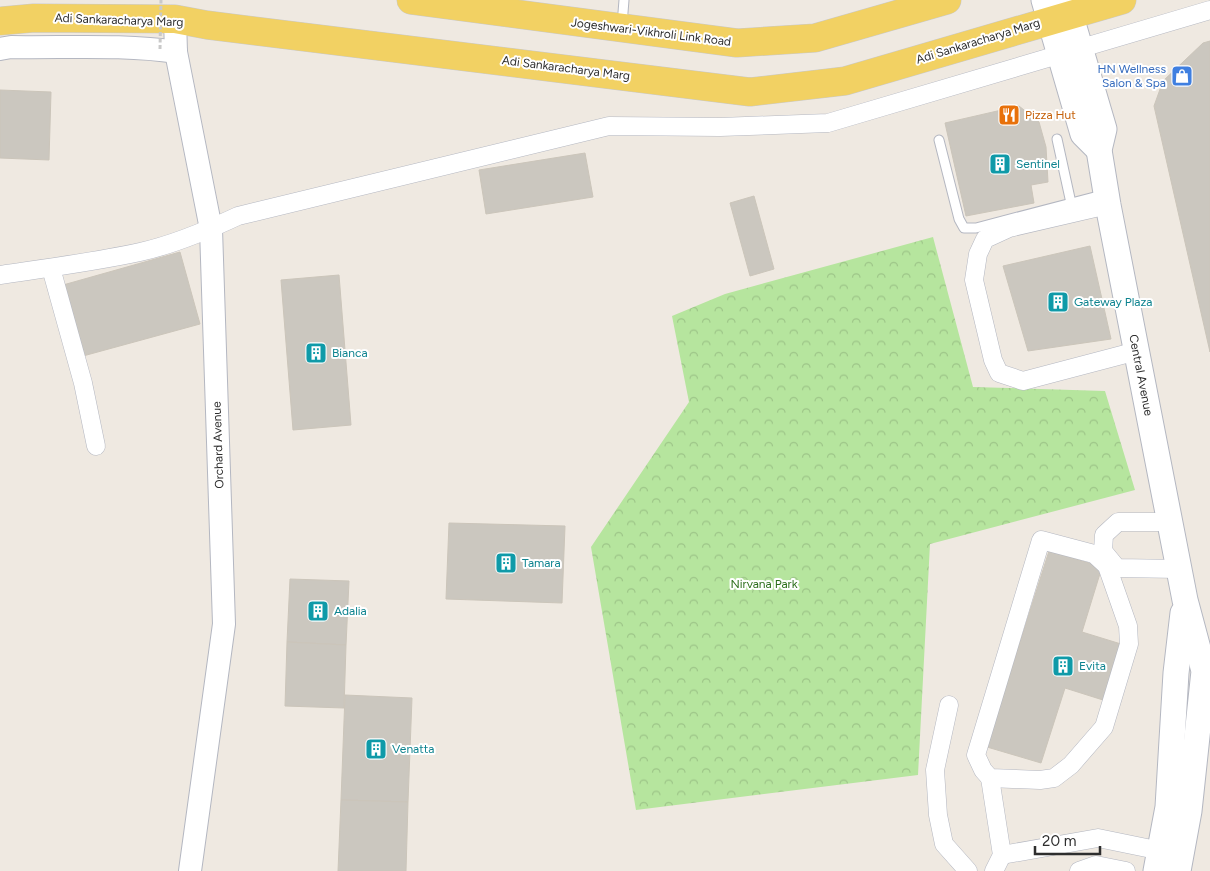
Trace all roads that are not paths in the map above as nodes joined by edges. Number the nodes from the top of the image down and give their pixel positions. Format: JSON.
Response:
{"nodes":[{"id":1,"x":411,"y":0,"type":"edge"},
{"id":2,"x":624,"y":0,"type":"edge"},
{"id":3,"x":947,"y":0,"type":"edge"},
{"id":4,"x":1122,"y":0,"type":"edge"},
{"id":5,"x":1058,"y":9,"type":"edge"},
{"id":6,"x":168,"y":10,"type":"edge"},
{"id":7,"x":1210,"y":10,"type":"edge"},
{"id":8,"x":0,"y":21,"type":"edge"},
{"id":9,"x":621,"y":28,"type":"junction"},
{"id":10,"x":0,"y":49,"type":"edge"},
{"id":11,"x":168,"y":50,"type":"junction"},
{"id":12,"x":1070,"y":51,"type":"junction"},
{"id":13,"x":1056,"y":139,"type":"dead end"},
{"id":14,"x":939,"y":140,"type":"dead end"},
{"id":15,"x":1107,"y":199,"type":"junction"},
{"id":16,"x":1071,"y":203,"type":"junction"},
{"id":17,"x":211,"y":229,"type":"junction"},
{"id":18,"x":51,"y":268,"type":"junction"},
{"id":19,"x":0,"y":275,"type":"edge"},
{"id":20,"x":1137,"y":351,"type":"junction"},
{"id":21,"x":96,"y":446,"type":"dead end"},
{"id":22,"x":1170,"y":522,"type":"junction"},
{"id":23,"x":1179,"y":569,"type":"junction"},
{"id":24,"x":949,"y":705,"type":"dead end"},
{"id":25,"x":990,"y":778,"type":"junction"},
{"id":26,"x":1108,"y":840,"type":"junction"},
{"id":27,"x":1002,"y":855,"type":"junction"},
{"id":28,"x":1169,"y":862,"type":"edge"},
{"id":29,"x":1104,"y":866,"type":"junction"},
{"id":30,"x":190,"y":871,"type":"edge"},
{"id":31,"x":968,"y":871,"type":"edge"},
{"id":32,"x":994,"y":871,"type":"edge"},
{"id":33,"x":1080,"y":871,"type":"edge"},
{"id":34,"x":1126,"y":871,"type":"edge"}],
"edges":[{"from":1,"to":9,"type":"main road","name":"Jogeshwari-Vikhroli Link Road"},
{"from":2,"to":9,"type":"lane"},
{"from":3,"to":9,"type":"main road","name":"Jogeshwari-Vikhroli Link Road"},
{"from":4,"to":5,"type":"main road","name":"Adi Sankaracharya Marg"},
{"from":5,"to":6,"type":"main road","name":"Adi Sankaracharya Marg"},
{"from":5,"to":12,"type":"main road","name":"Central Avenue"},
{"from":6,"to":8,"type":"main road","name":"Adi Sankaracharya Marg"},
{"from":6,"to":11,"type":"street","name":"Orchard Avenue"},
{"from":7,"to":12,"type":"street"},
{"from":10,"to":11,"type":"street"},
{"from":11,"to":17,"type":"street","name":"Orchard Avenue"},
{"from":12,"to":15,"type":"main road","name":"Central Avenue"},
{"from":12,"to":17,"type":"street"},
{"from":13,"to":16,"type":"lane"},
{"from":14,"to":16,"type":"lane"},
{"from":15,"to":16,"type":"lane"},
{"from":15,"to":20,"type":"main road","name":"Central Avenue"},
{"from":15,"to":20,"type":"street"},
{"from":17,"to":18,"type":"street"},
{"from":17,"to":30,"type":"street","name":"Orchard Avenue"},
{"from":18,"to":19,"type":"street"},
{"from":18,"to":21,"type":"street"},
{"from":20,"to":22,"type":"main road","name":"Central Avenue"},
{"from":22,"to":23,"type":"main road","name":"Central Avenue"},
{"from":22,"to":23,"type":"street"},
{"from":23,"to":28,"type":"main road","name":"Central Avenue"},
{"from":24,"to":31,"type":"street"},
{"from":25,"to":25,"type":"street"},
{"from":25,"to":27,"type":"street"},
{"from":26,"to":27,"type":"street"},
{"from":26,"to":28,"type":"street"},
{"from":26,"to":29,"type":"street"},
{"from":27,"to":32,"type":"street"},
{"from":29,"to":33,"type":"street"},
{"from":29,"to":34,"type":"street"}]}
